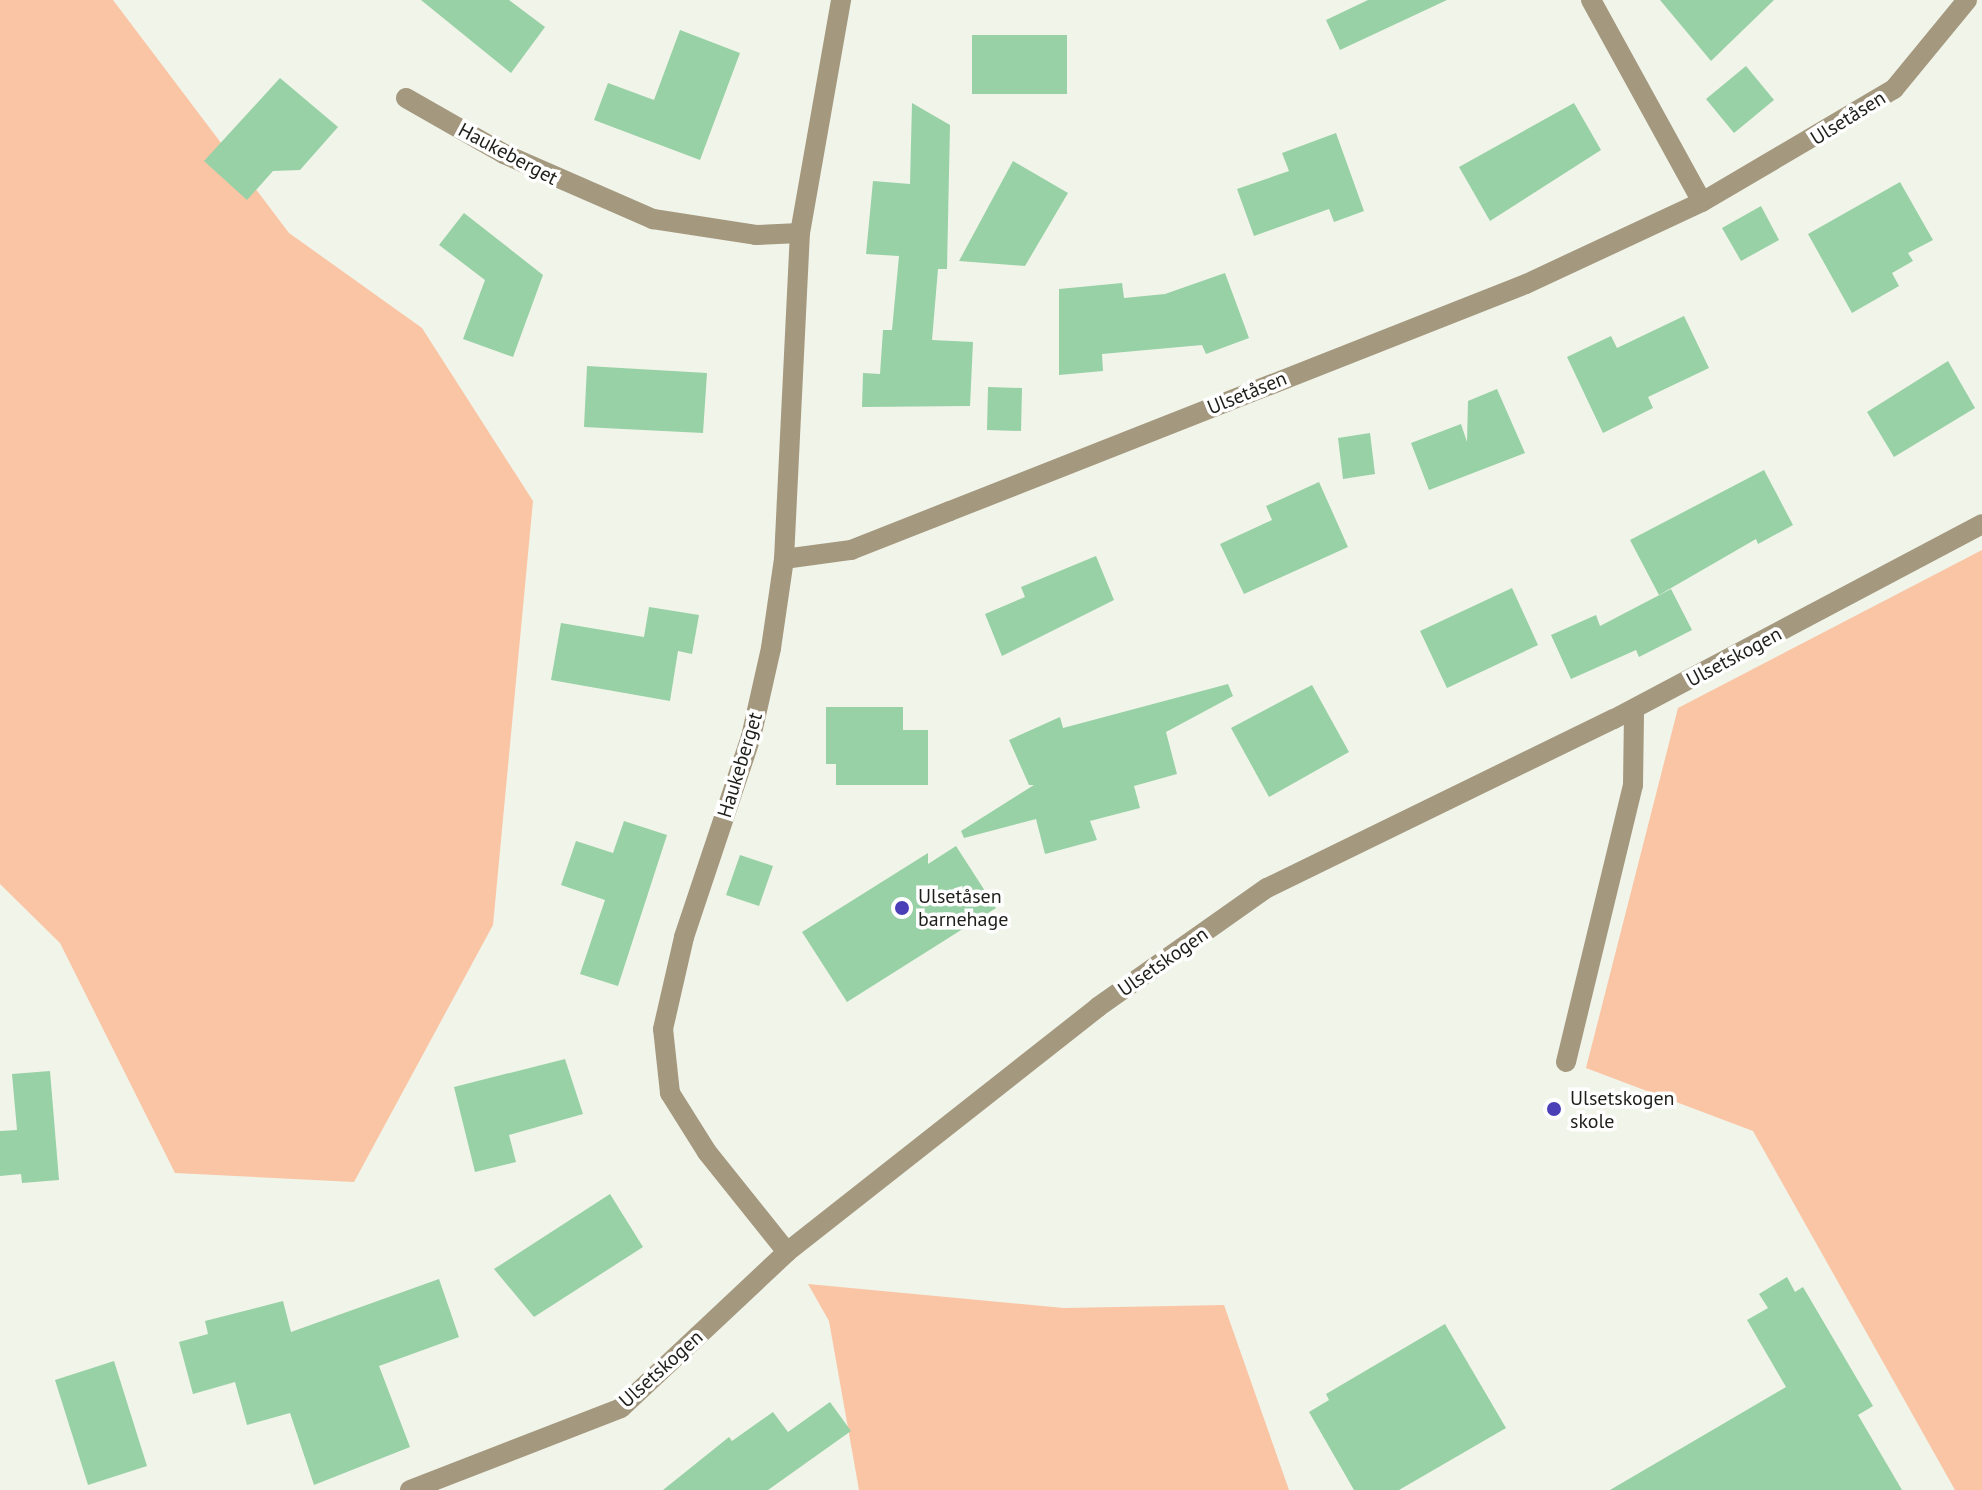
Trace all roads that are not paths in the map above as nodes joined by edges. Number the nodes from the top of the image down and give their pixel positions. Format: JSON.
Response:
{"nodes":[{"id":1,"x":841,"y":0,"type":"edge"},
{"id":2,"x":1591,"y":0,"type":"edge"},
{"id":3,"x":1967,"y":0,"type":"edge"},
{"id":4,"x":406,"y":98,"type":"dead end"},
{"id":5,"x":1702,"y":202,"type":"junction"},
{"id":6,"x":800,"y":233,"type":"junction"},
{"id":7,"x":1982,"y":524,"type":"edge"},
{"id":8,"x":784,"y":559,"type":"junction"},
{"id":9,"x":1634,"y":709,"type":"junction"},
{"id":10,"x":1566,"y":1062,"type":"dead end"},
{"id":11,"x":787,"y":1252,"type":"junction"},
{"id":12,"x":410,"y":1490,"type":"edge"}],
"edges":[{"from":1,"to":6,"type":"street","name":"Haukeberget"},
{"from":2,"to":5,"type":"street"},
{"from":3,"to":5,"type":"street","name":"Ulsetåsen"},
{"from":4,"to":6,"type":"street","name":"Haukeberget"},
{"from":5,"to":8,"type":"street","name":"Ulsetåsen"},
{"from":6,"to":8,"type":"street","name":"Haukeberget"},
{"from":7,"to":9,"type":"street","name":"Ulsetskogen"},
{"from":8,"to":11,"type":"street","name":"Haukeberget"},
{"from":9,"to":10,"type":"street"},
{"from":9,"to":11,"type":"street","name":"Ulsetskogen"},
{"from":11,"to":12,"type":"street","name":"Ulsetskogen"}]}
